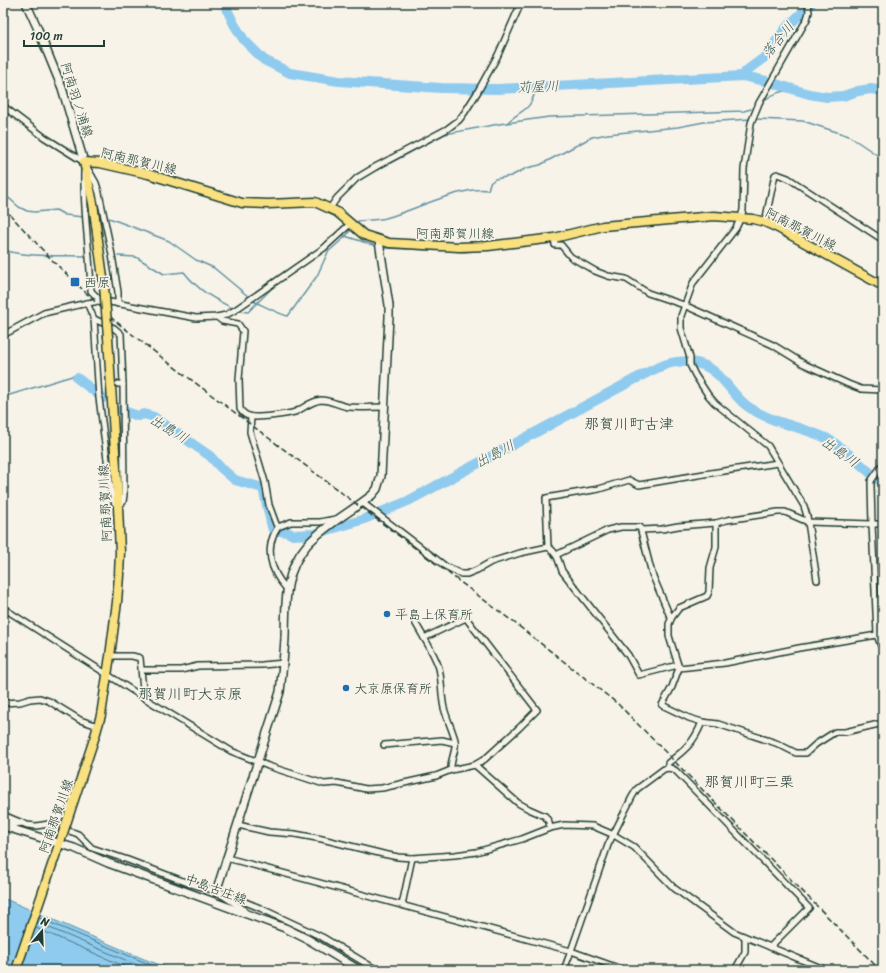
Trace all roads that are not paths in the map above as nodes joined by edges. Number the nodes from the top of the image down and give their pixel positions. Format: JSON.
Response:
{"nodes":[{"id":1,"x":26,"y":3,"type":"edge"},
{"id":2,"x":521,"y":3,"type":"edge"},
{"id":3,"x":808,"y":3,"type":"edge"},
{"id":4,"x":3,"y":106,"type":"edge"},
{"id":5,"x":84,"y":162,"type":"junction"},
{"id":6,"x":330,"y":208,"type":"junction"},
{"id":7,"x":741,"y":217,"type":"junction"},
{"id":8,"x":765,"y":222,"type":"junction"},
{"id":9,"x":350,"y":224,"type":"junction"},
{"id":10,"x":554,"y":240,"type":"junction"},
{"id":11,"x":883,"y":240,"type":"edge"},
{"id":12,"x":380,"y":241,"type":"junction"},
{"id":13,"x":883,"y":286,"type":"edge"},
{"id":14,"x":101,"y":301,"type":"junction"},
{"id":15,"x":88,"y":303,"type":"junction"},
{"id":16,"x":118,"y":304,"type":"junction"},
{"id":17,"x":685,"y":304,"type":"junction"},
{"id":18,"x":217,"y":317,"type":"junction"},
{"id":19,"x":94,"y":319,"type":"junction"},
{"id":20,"x":3,"y":335,"type":"edge"},
{"id":21,"x":883,"y":390,"type":"edge"},
{"id":22,"x":385,"y":407,"type":"junction"},
{"id":23,"x":250,"y":417,"type":"junction"},
{"id":24,"x":778,"y":464,"type":"junction"},
{"id":25,"x":883,"y":464,"type":"edge"},
{"id":26,"x":363,"y":503,"type":"junction"},
{"id":27,"x":118,"y":507,"type":"junction"},
{"id":28,"x":341,"y":518,"type":"junction"},
{"id":29,"x":808,"y":522,"type":"junction"},
{"id":30,"x":716,"y":523,"type":"junction"},
{"id":31,"x":872,"y":524,"type":"junction"},
{"id":32,"x":883,"y":524,"type":"edge"},
{"id":33,"x":278,"y":527,"type":"junction"},
{"id":34,"x":642,"y":530,"type":"junction"},
{"id":35,"x":548,"y":547,"type":"junction"},
{"id":36,"x":556,"y":555,"type":"junction"},
{"id":37,"x":817,"y":580,"type":"dead end"},
{"id":38,"x":286,"y":588,"type":"junction"},
{"id":39,"x":3,"y":608,"type":"edge"},
{"id":40,"x":672,"y":617,"type":"junction"},
{"id":41,"x":415,"y":622,"type":"dead end"},
{"id":42,"x":883,"y":634,"type":"edge"},
{"id":43,"x":877,"y":635,"type":"junction"},
{"id":44,"x":424,"y":638,"type":"junction"},
{"id":45,"x":883,"y":651,"type":"edge"},
{"id":46,"x":110,"y":656,"type":"junction"},
{"id":47,"x":284,"y":663,"type":"junction"},
{"id":48,"x":678,"y":666,"type":"junction"},
{"id":49,"x":142,"y":670,"type":"junction"},
{"id":50,"x":106,"y":674,"type":"junction"},
{"id":51,"x":141,"y":696,"type":"junction"},
{"id":52,"x":3,"y":703,"type":"edge"},
{"id":53,"x":702,"y":722,"type":"junction"},
{"id":54,"x":883,"y":723,"type":"edge"},
{"id":55,"x":98,"y":726,"type":"junction"},
{"id":56,"x":455,"y":743,"type":"junction"},
{"id":57,"x":384,"y":745,"type":"dead end"},
{"id":58,"x":258,"y":761,"type":"junction"},
{"id":59,"x":475,"y":765,"type":"junction"},
{"id":60,"x":668,"y":767,"type":"junction"},
{"id":61,"x":452,"y":770,"type":"junction"},
{"id":62,"x":3,"y":815,"type":"edge"},
{"id":63,"x":3,"y":821,"type":"edge"},
{"id":64,"x":23,"y":823,"type":"junction"},
{"id":65,"x":238,"y":825,"type":"junction"},
{"id":66,"x":3,"y":826,"type":"edge"},
{"id":67,"x":550,"y":828,"type":"junction"},
{"id":68,"x":614,"y":835,"type":"junction"},
{"id":69,"x":58,"y":846,"type":"junction"},
{"id":70,"x":227,"y":858,"type":"junction"},
{"id":71,"x":412,"y":858,"type":"junction"},
{"id":72,"x":216,"y":892,"type":"junction"},
{"id":73,"x":402,"y":905,"type":"junction"},
{"id":74,"x":247,"y":913,"type":"junction"},
{"id":75,"x":745,"y":937,"type":"junction"},
{"id":76,"x":770,"y":947,"type":"junction"},
{"id":77,"x":570,"y":951,"type":"junction"},
{"id":78,"x":16,"y":970,"type":"edge"},
{"id":79,"x":359,"y":970,"type":"edge"},
{"id":80,"x":377,"y":970,"type":"edge"},
{"id":81,"x":564,"y":970,"type":"edge"},
{"id":82,"x":624,"y":970,"type":"edge"},
{"id":83,"x":735,"y":970,"type":"edge"},
{"id":84,"x":826,"y":970,"type":"edge"}],
"edges":[{"from":1,"to":5,"type":"street","name":"阿南羽ノ浦線"},
{"from":2,"to":6,"type":"street"},
{"from":3,"to":7,"type":"street"},
{"from":4,"to":5,"type":"street"},
{"from":5,"to":6,"type":"main road","name":"阿南那賀川線"},
{"from":5,"to":14,"type":"street"},
{"from":5,"to":16,"type":"street"},
{"from":5,"to":27,"type":"main road","name":"阿南那賀川線","bridge":true},
{"from":6,"to":9,"type":"main road","name":"阿南那賀川線"},
{"from":7,"to":8,"type":"main road","name":"阿南那賀川線"},
{"from":7,"to":10,"type":"main road","name":"阿南那賀川線"},
{"from":7,"to":17,"type":"street"},
{"from":8,"to":11,"type":"street"},
{"from":8,"to":13,"type":"main road","name":"阿南那賀川線"},
{"from":9,"to":12,"type":"main road","name":"阿南那賀川線"},
{"from":9,"to":18,"type":"street"},
{"from":10,"to":12,"type":"main road","name":"阿南那賀川線"},
{"from":10,"to":17,"type":"street"},
{"from":12,"to":22,"type":"street"},
{"from":14,"to":15,"type":"street"},
{"from":14,"to":16,"type":"street"},
{"from":15,"to":19,"type":"street"},
{"from":15,"to":20,"type":"street"},
{"from":16,"to":18,"type":"street"},
{"from":17,"to":21,"type":"street"},
{"from":17,"to":24,"type":"street"},
{"from":18,"to":23,"type":"street"},
{"from":19,"to":27,"type":"street"},
{"from":19,"to":27,"type":"street"},
{"from":22,"to":23,"type":"street"},
{"from":22,"to":26,"type":"street"},
{"from":23,"to":33,"type":"street"},
{"from":24,"to":29,"type":"street"},
{"from":24,"to":35,"type":"street"},
{"from":25,"to":31,"type":"street"},
{"from":26,"to":28,"type":"street"},
{"from":26,"to":35,"type":"street"},
{"from":27,"to":46,"type":"main road","name":"阿南那賀川線"},
{"from":28,"to":33,"type":"street"},
{"from":28,"to":38,"type":"street"},
{"from":29,"to":30,"type":"street"},
{"from":29,"to":31,"type":"street"},
{"from":29,"to":37,"type":"street"},
{"from":30,"to":34,"type":"street"},
{"from":30,"to":40,"type":"street"},
{"from":31,"to":32,"type":"street"},
{"from":31,"to":43,"type":"street"},
{"from":33,"to":38,"type":"street"},
{"from":34,"to":36,"type":"street"},
{"from":34,"to":40,"type":"street"},
{"from":35,"to":36,"type":"street"},
{"from":36,"to":48,"type":"street"},
{"from":38,"to":47,"type":"street"},
{"from":39,"to":50,"type":"street"},
{"from":40,"to":48,"type":"street"},
{"from":41,"to":44,"type":"street"},
{"from":42,"to":43,"type":"street"},
{"from":43,"to":45,"type":"street"},
{"from":43,"to":48,"type":"street"},
{"from":44,"to":56,"type":"street"},
{"from":44,"to":59,"type":"street"},
{"from":46,"to":49,"type":"street"},
{"from":46,"to":50,"type":"main road","name":"阿南那賀川線"},
{"from":47,"to":49,"type":"street"},
{"from":47,"to":58,"type":"street"},
{"from":48,"to":53,"type":"street"},
{"from":49,"to":51,"type":"street"},
{"from":50,"to":51,"type":"street"},
{"from":50,"to":55,"type":"main road","name":"阿南那賀川線"},
{"from":51,"to":58,"type":"street"},
{"from":52,"to":55,"type":"street"},
{"from":53,"to":54,"type":"street"},
{"from":53,"to":60,"type":"street"},
{"from":55,"to":69,"type":"main road","name":"阿南那賀川線","bridge":true},
{"from":56,"to":57,"type":"street"},
{"from":56,"to":61,"type":"street"},
{"from":58,"to":61,"type":"street"},
{"from":58,"to":65,"type":"street"},
{"from":59,"to":61,"type":"street"},
{"from":59,"to":67,"type":"street"},
{"from":60,"to":68,"type":"street"},
{"from":60,"to":76,"type":"street"},
{"from":62,"to":64,"type":"street"},
{"from":63,"to":64,"type":"street"},
{"from":64,"to":72,"type":"street"},
{"from":65,"to":70,"type":"street"},
{"from":65,"to":71,"type":"street"},
{"from":66,"to":69,"type":"street"},
{"from":67,"to":68,"type":"street"},
{"from":67,"to":71,"type":"street"},
{"from":68,"to":75,"type":"street"},
{"from":68,"to":77,"type":"street"},
{"from":69,"to":74,"type":"street","name":"中島古庄線"},
{"from":69,"to":78,"type":"main road","name":"阿南那賀川線"},
{"from":70,"to":72,"type":"street"},
{"from":70,"to":73,"type":"street"},
{"from":71,"to":73,"type":"street"},
{"from":72,"to":74,"type":"street"},
{"from":72,"to":80,"type":"street"},
{"from":73,"to":77,"type":"street"},
{"from":74,"to":79,"type":"street","name":"中島古庄線"},
{"from":75,"to":76,"type":"street"},
{"from":75,"to":83,"type":"street"},
{"from":76,"to":84,"type":"street"},
{"from":77,"to":81,"type":"street"},
{"from":77,"to":82,"type":"street"}]}
